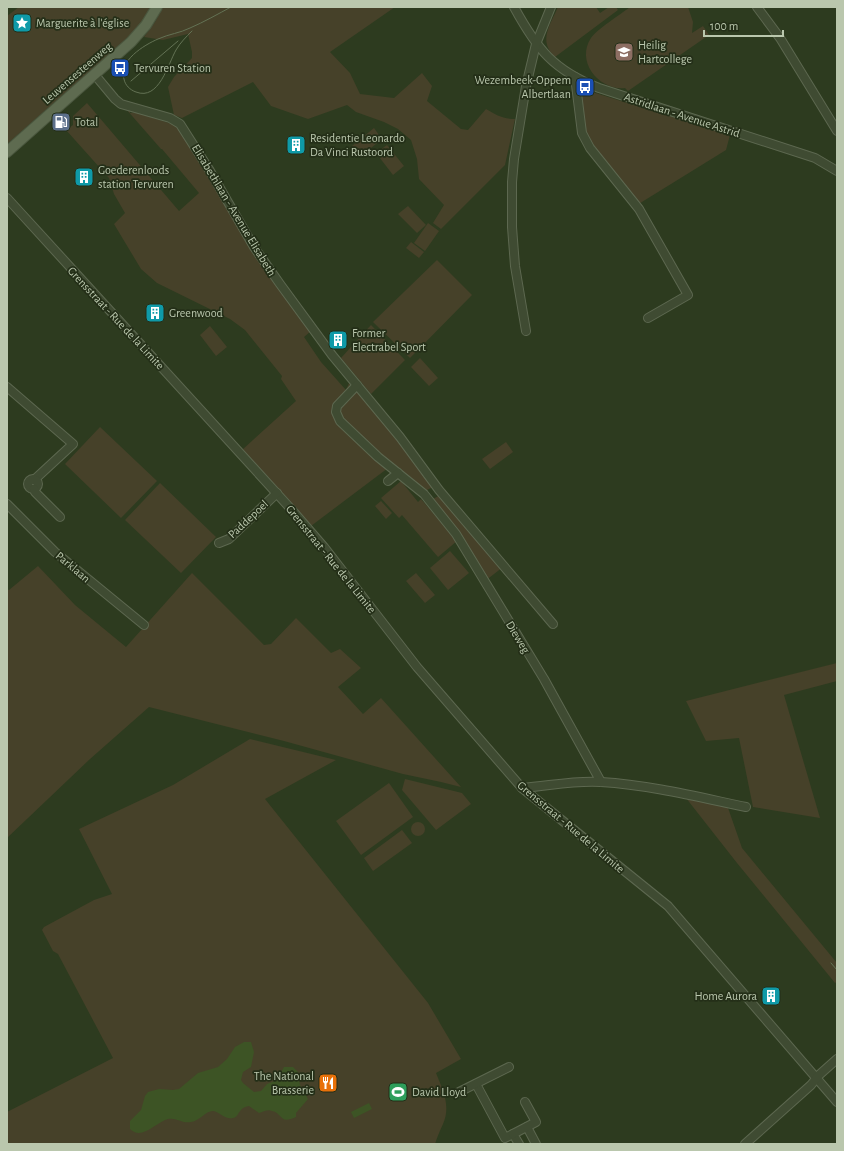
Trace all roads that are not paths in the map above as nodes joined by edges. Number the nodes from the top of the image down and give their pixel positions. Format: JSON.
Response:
{"nodes":[{"id":1,"x":157,"y":7,"type":"edge"},
{"id":2,"x":514,"y":7,"type":"edge"},
{"id":3,"x":551,"y":7,"type":"edge"},
{"id":4,"x":757,"y":7,"type":"edge"},
{"id":5,"x":536,"y":44,"type":"junction"},
{"id":6,"x":95,"y":75,"type":"junction"},
{"id":7,"x":575,"y":77,"type":"junction"},
{"id":8,"x":837,"y":131,"type":"edge"},
{"id":9,"x":7,"y":152,"type":"edge"},
{"id":10,"x":837,"y":171,"type":"edge"},
{"id":11,"x":7,"y":198,"type":"edge"},
{"id":12,"x":648,"y":318,"type":"dead end"},
{"id":13,"x":526,"y":331,"type":"dead end"},
{"id":14,"x":357,"y":385,"type":"junction"},
{"id":15,"x":7,"y":387,"type":"edge"},
{"id":16,"x":398,"y":473,"type":"junction"},
{"id":17,"x":388,"y":481,"type":"dead end"},
{"id":18,"x":439,"y":490,"type":"junction"},
{"id":19,"x":277,"y":493,"type":"junction"},
{"id":20,"x":428,"y":498,"type":"junction"},
{"id":21,"x":7,"y":504,"type":"edge"},
{"id":22,"x":60,"y":517,"type":"dead end"},
{"id":23,"x":219,"y":542,"type":"dead end"},
{"id":24,"x":552,"y":624,"type":"dead end"},
{"id":25,"x":144,"y":625,"type":"dead end"},
{"id":26,"x":601,"y":782,"type":"junction"},
{"id":27,"x":522,"y":788,"type":"junction"},
{"id":28,"x":746,"y":807,"type":"dead end"},
{"id":29,"x":837,"y":1059,"type":"edge"},
{"id":30,"x":509,"y":1067,"type":"dead end"},
{"id":31,"x":816,"y":1079,"type":"junction"},
{"id":32,"x":476,"y":1084,"type":"junction"},
{"id":33,"x":459,"y":1092,"type":"dead end"},
{"id":34,"x":525,"y":1102,"type":"dead end"},
{"id":35,"x":837,"y":1102,"type":"edge"},
{"id":36,"x":527,"y":1126,"type":"junction"},
{"id":37,"x":513,"y":1134,"type":"junction"},
{"id":38,"x":519,"y":1144,"type":"edge"},
{"id":39,"x":536,"y":1144,"type":"edge"},
{"id":40,"x":745,"y":1144,"type":"edge"}],
"edges":[{"from":1,"to":6,"type":"main road","name":"Leuvensesteenweg"},
{"from":2,"to":5,"type":"street","name":"Astridlaan - Avenue Astrid"},
{"from":3,"to":5,"type":"street"},
{"from":4,"to":8,"type":"street"},
{"from":5,"to":7,"type":"street","name":"Astridlaan - Avenue Astrid"},
{"from":5,"to":13,"type":"street"},
{"from":6,"to":9,"type":"main road","name":"Leuvensesteenweg"},
{"from":6,"to":14,"type":"street","name":"Elisabethlaan - Avenue Elisabeth"},
{"from":7,"to":10,"type":"street","name":"Astridlaan - Avenue Astrid"},
{"from":7,"to":12,"type":"street"},
{"from":11,"to":19,"type":"street","name":"Grensstraat - Rue de la Limite"},
{"from":14,"to":16,"type":"street","name":"Dieweg"},
{"from":14,"to":18,"type":"street","name":"Elisabethlaan - Avenue Elisabeth"},
{"from":15,"to":22,"type":"street"},
{"from":16,"to":17,"type":"street"},
{"from":16,"to":20,"type":"street","name":"Dieweg"},
{"from":18,"to":20,"type":"street"},
{"from":18,"to":24,"type":"street","name":"Elisabethlaan - Avenue Elisabeth"},
{"from":19,"to":23,"type":"street","name":"Paddepoel"},
{"from":19,"to":27,"type":"street","name":"Grensstraat - Rue de la Limite"},
{"from":20,"to":26,"type":"street","name":"Dieweg"},
{"from":21,"to":25,"type":"street","name":"Parklaan"},
{"from":26,"to":27,"type":"street"},
{"from":26,"to":28,"type":"street"},
{"from":27,"to":31,"type":"street","name":"Grensstraat - Rue de la Limite"},
{"from":29,"to":31,"type":"street"},
{"from":30,"to":32,"type":"street"},
{"from":31,"to":35,"type":"street","name":"Grensstraat - Rue de la Limite"},
{"from":31,"to":40,"type":"street"},
{"from":32,"to":33,"type":"street"},
{"from":32,"to":37,"type":"street"},
{"from":34,"to":36,"type":"street"},
{"from":36,"to":37,"type":"street"},
{"from":36,"to":39,"type":"street"},
{"from":37,"to":38,"type":"street"}]}
